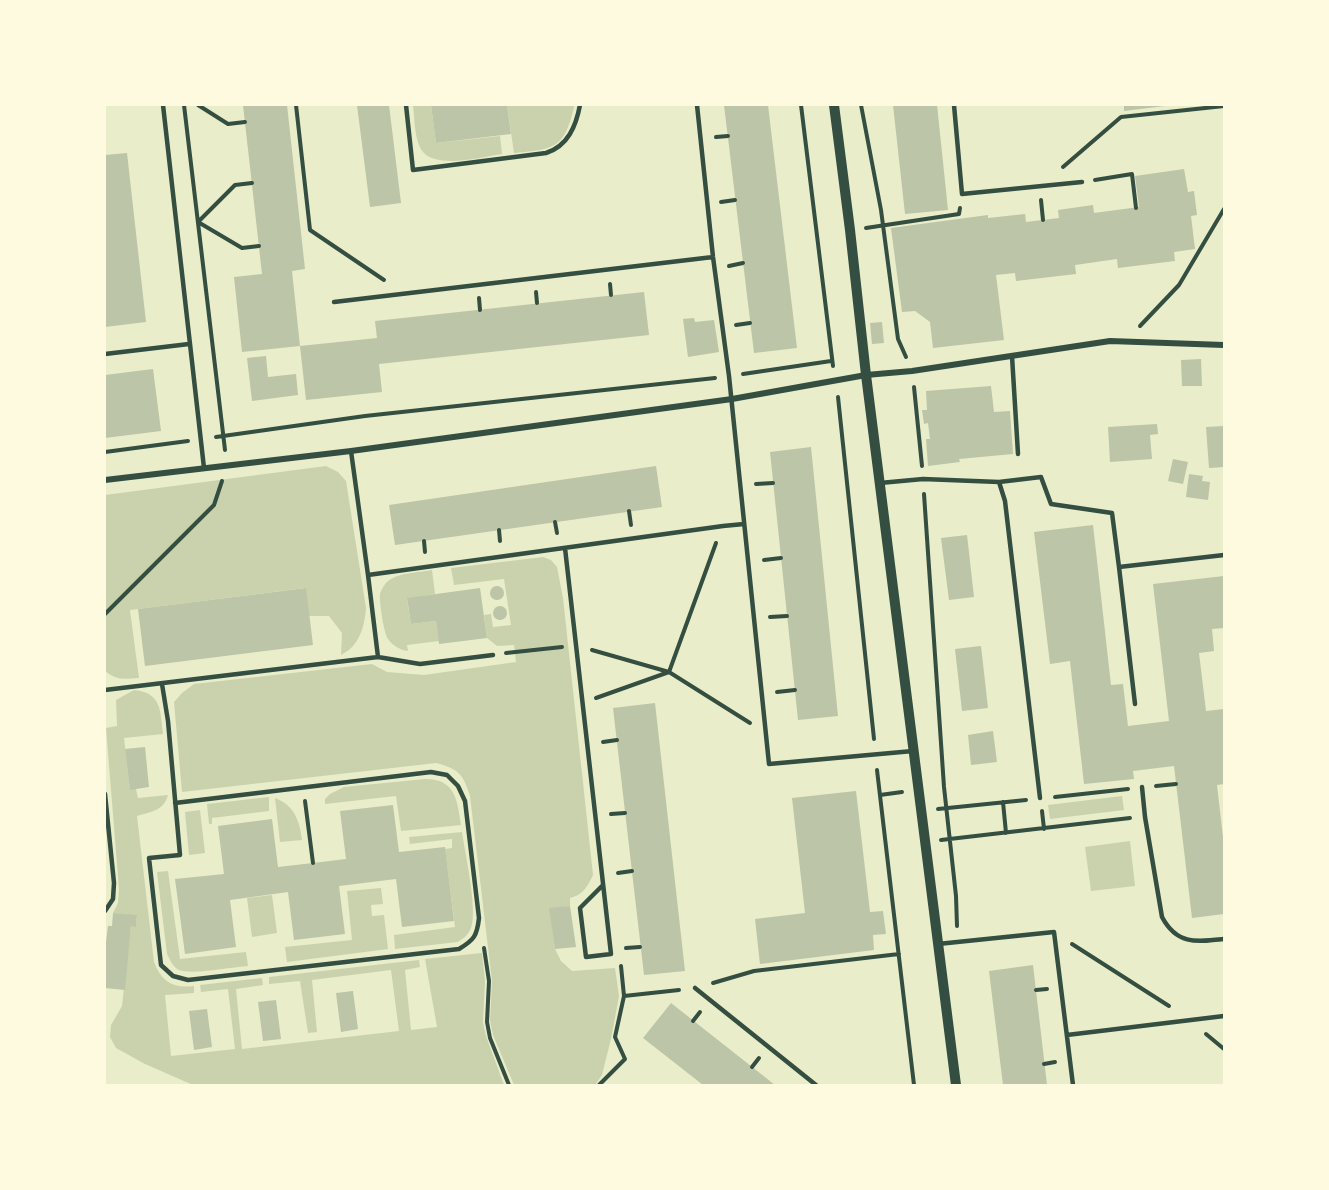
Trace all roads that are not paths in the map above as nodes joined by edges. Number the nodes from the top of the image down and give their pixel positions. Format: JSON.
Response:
{"nodes":[{"id":1,"x":163,"y":105,"type":"edge"},
{"id":2,"x":405,"y":105,"type":"edge"},
{"id":3,"x":580,"y":105,"type":"edge"},
{"id":4,"x":697,"y":105,"type":"edge"},
{"id":5,"x":834,"y":105,"type":"edge"},
{"id":6,"x":954,"y":105,"type":"edge"},
{"id":7,"x":1082,"y":182,"type":"road end"},
{"id":8,"x":713,"y":257,"type":"junction"},
{"id":9,"x":334,"y":302,"type":"dead end"},
{"id":10,"x":189,"y":344,"type":"junction"},
{"id":11,"x":1224,"y":345,"type":"edge"},
{"id":12,"x":105,"y":354,"type":"edge"},
{"id":13,"x":1012,"y":357,"type":"junction"},
{"id":14,"x":866,"y":375,"type":"junction"},
{"id":15,"x":732,"y":399,"type":"junction"},
{"id":16,"x":351,"y":451,"type":"junction"},
{"id":17,"x":1018,"y":454,"type":"dead end"},
{"id":18,"x":204,"y":468,"type":"junction"},
{"id":19,"x":105,"y":480,"type":"edge"},
{"id":20,"x":999,"y":482,"type":"junction"},
{"id":21,"x":880,"y":483,"type":"junction"},
{"id":22,"x":744,"y":524,"type":"junction"},
{"id":23,"x":566,"y":548,"type":"junction"},
{"id":24,"x":1224,"y":555,"type":"edge"},
{"id":25,"x":1119,"y":567,"type":"junction"},
{"id":26,"x":368,"y":575,"type":"junction"},
{"id":27,"x":493,"y":655,"type":"road end"},
{"id":28,"x":378,"y":657,"type":"junction"},
{"id":29,"x":162,"y":684,"type":"junction"},
{"id":30,"x":105,"y":690,"type":"edge"},
{"id":31,"x":1135,"y":704,"type":"dead end"},
{"id":32,"x":914,"y":751,"type":"junction"},
{"id":33,"x":1142,"y":787,"type":"dead end"},
{"id":34,"x":105,"y":794,"type":"edge"},
{"id":35,"x":1040,"y":798,"type":"dead end"},
{"id":36,"x":176,"y":803,"type":"junction"},
{"id":37,"x":603,"y":886,"type":"junction"},
{"id":38,"x":105,"y":911,"type":"edge"},
{"id":39,"x":1224,"y":939,"type":"edge"},
{"id":40,"x":938,"y":944,"type":"junction"},
{"id":41,"x":695,"y":988,"type":"road end"},
{"id":42,"x":1224,"y":1016,"type":"edge"},
{"id":43,"x":1067,"y":1035,"type":"junction"},
{"id":44,"x":816,"y":1085,"type":"edge"},
{"id":45,"x":956,"y":1085,"type":"edge"},
{"id":46,"x":1073,"y":1085,"type":"edge"}],
"edges":[{"from":1,"to":10,"type":"lane"},
{"from":2,"to":3,"type":"lane"},
{"from":4,"to":8,"type":"lane"},
{"from":5,"to":14,"type":"street"},
{"from":6,"to":7,"type":"lane"},
{"from":8,"to":9,"type":"lane"},
{"from":8,"to":15,"type":"lane"},
{"from":10,"to":12,"type":"lane"},
{"from":10,"to":18,"type":"lane"},
{"from":11,"to":13,"type":"street"},
{"from":13,"to":14,"type":"street"},
{"from":13,"to":17,"type":"lane"},
{"from":14,"to":15,"type":"street"},
{"from":14,"to":21,"type":"street"},
{"from":15,"to":16,"type":"street"},
{"from":15,"to":22,"type":"lane"},
{"from":16,"to":18,"type":"street"},
{"from":16,"to":26,"type":"lane"},
{"from":18,"to":19,"type":"street"},
{"from":20,"to":21,"type":"lane"},
{"from":20,"to":25,"type":"lane"},
{"from":20,"to":35,"type":"lane"},
{"from":21,"to":32,"type":"street"},
{"from":22,"to":23,"type":"lane"},
{"from":22,"to":32,"type":"lane"},
{"from":23,"to":26,"type":"lane"},
{"from":23,"to":37,"type":"lane"},
{"from":24,"to":25,"type":"lane"},
{"from":25,"to":31,"type":"lane"},
{"from":26,"to":28,"type":"lane"},
{"from":27,"to":28,"type":"lane"},
{"from":28,"to":29,"type":"lane"},
{"from":29,"to":30,"type":"lane"},
{"from":29,"to":36,"type":"lane"},
{"from":32,"to":40,"type":"street"},
{"from":33,"to":39,"type":"lane"},
{"from":34,"to":38,"type":"lane"},
{"from":36,"to":36,"type":"lane"},
{"from":37,"to":37,"type":"lane"},
{"from":40,"to":43,"type":"lane"},
{"from":40,"to":45,"type":"street"},
{"from":41,"to":44,"type":"lane"},
{"from":42,"to":43,"type":"lane"},
{"from":43,"to":46,"type":"lane"}]}
